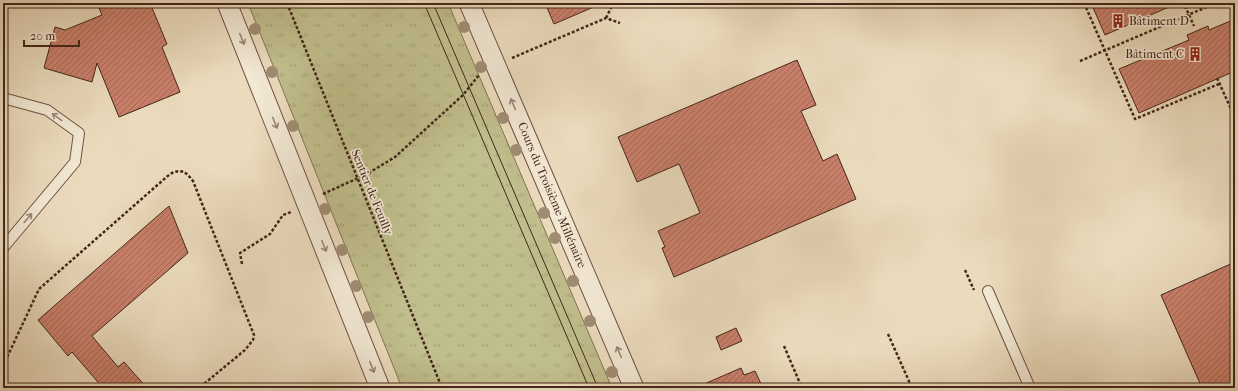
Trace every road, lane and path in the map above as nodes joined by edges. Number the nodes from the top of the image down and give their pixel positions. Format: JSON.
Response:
{"nodes":[{"id":1,"x":227,"y":3,"type":"edge"},
{"id":2,"x":287,"y":3,"type":"edge"},
{"id":3,"x":469,"y":3,"type":"edge"},
{"id":4,"x":609,"y":3,"type":"edge"},
{"id":5,"x":1084,"y":3,"type":"edge"},
{"id":6,"x":1216,"y":3,"type":"edge"},
{"id":7,"x":1185,"y":6,"type":"dead end"},
{"id":8,"x":1189,"y":15,"type":"junction"},
{"id":9,"x":606,"y":18,"type":"junction"},
{"id":10,"x":620,"y":24,"type":"dead end"},
{"id":11,"x":1194,"y":26,"type":"dead end"},
{"id":12,"x":1104,"y":50,"type":"junction"},
{"id":13,"x":1080,"y":61,"type":"dead end"},
{"id":14,"x":496,"y":65,"type":"junction"},
{"id":15,"x":1217,"y":78,"type":"dead end"},
{"id":16,"x":1220,"y":84,"type":"junction"},
{"id":17,"x":3,"y":98,"type":"edge"},
{"id":18,"x":1230,"y":109,"type":"dead end"},
{"id":19,"x":357,"y":178,"type":"junction"},
{"id":20,"x":3,"y":248,"type":"edge"},
{"id":21,"x":988,"y":291,"type":"dead end"},
{"id":22,"x":888,"y":334,"type":"dead end"},
{"id":23,"x":784,"y":346,"type":"dead end"},
{"id":24,"x":3,"y":366,"type":"edge"},
{"id":25,"x":199,"y":388,"type":"edge"},
{"id":26,"x":380,"y":388,"type":"edge"},
{"id":27,"x":442,"y":388,"type":"edge"},
{"id":28,"x":634,"y":388,"type":"edge"},
{"id":29,"x":802,"y":388,"type":"edge"},
{"id":30,"x":912,"y":388,"type":"edge"},
{"id":31,"x":1030,"y":388,"type":"edge"}],
"edges":[{"from":1,"to":26,"type":"street","one_way":true},
{"from":2,"to":19,"type":"path","name":"Sentier de Feuilly"},
{"from":3,"to":14,"type":"street","name":"Cours du Troisième Millénaire"},
{"from":4,"to":9,"type":"path"},
{"from":5,"to":12,"type":"path"},
{"from":6,"to":8,"type":"path"},
{"from":7,"to":8,"type":"path"},
{"from":8,"to":11,"type":"path"},
{"from":8,"to":12,"type":"path"},
{"from":9,"to":10,"type":"path"},
{"from":9,"to":14,"type":"path"},
{"from":12,"to":13,"type":"path"},
{"from":12,"to":16,"type":"path"},
{"from":14,"to":19,"type":"path"},
{"from":28,"to":14,"type":"street","name":"Cours du Troisième Millénaire","one_way":true},
{"from":15,"to":16,"type":"path"},
{"from":16,"to":18,"type":"path"},
{"from":20,"to":17,"type":"lane","one_way":true},
{"from":19,"to":27,"type":"path","name":"Sentier de Feuilly"},
{"from":21,"to":31,"type":"lane"},
{"from":22,"to":30,"type":"path"},
{"from":23,"to":29,"type":"path"},
{"from":24,"to":25,"type":"path"}]}
